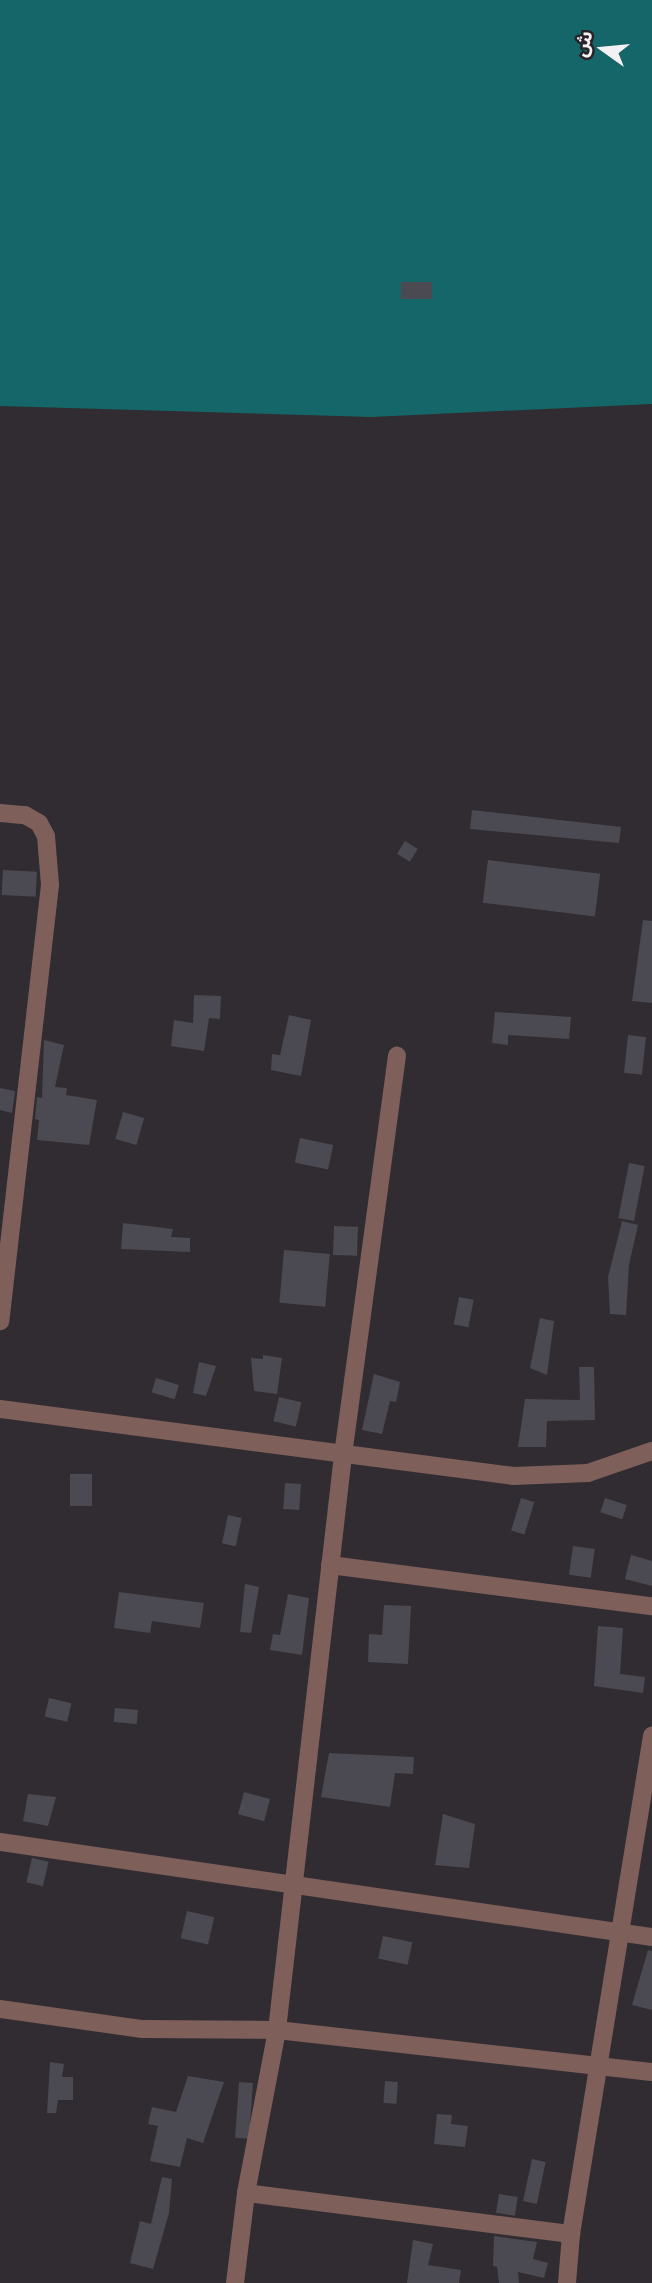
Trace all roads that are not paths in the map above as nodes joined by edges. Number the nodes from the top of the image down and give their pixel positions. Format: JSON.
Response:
{"nodes":[{"id":1,"x":0,"y":813,"type":"edge"},
{"id":2,"x":397,"y":1056,"type":"dead end"},
{"id":3,"x":0,"y":1321,"type":"edge"},
{"id":4,"x":0,"y":1409,"type":"edge"},
{"id":5,"x":652,"y":1451,"type":"edge"},
{"id":6,"x":343,"y":1455,"type":"junction"},
{"id":7,"x":330,"y":1565,"type":"junction"},
{"id":8,"x":652,"y":1606,"type":"edge"},
{"id":9,"x":652,"y":1736,"type":"edge"},
{"id":10,"x":0,"y":1842,"type":"edge"},
{"id":11,"x":293,"y":1887,"type":"junction"},
{"id":12,"x":620,"y":1933,"type":"junction"},
{"id":13,"x":652,"y":1937,"type":"edge"},
{"id":14,"x":0,"y":2009,"type":"edge"},
{"id":15,"x":278,"y":2030,"type":"junction"},
{"id":16,"x":598,"y":2064,"type":"junction"},
{"id":17,"x":652,"y":2072,"type":"edge"},
{"id":18,"x":246,"y":2193,"type":"junction"},
{"id":19,"x":571,"y":2234,"type":"junction"},
{"id":20,"x":235,"y":2283,"type":"edge"},
{"id":21,"x":568,"y":2283,"type":"edge"}],
"edges":[{"from":1,"to":3,"type":"street"},
{"from":2,"to":6,"type":"street"},
{"from":4,"to":6,"type":"street"},
{"from":5,"to":6,"type":"street"},
{"from":6,"to":7,"type":"street"},
{"from":7,"to":8,"type":"street"},
{"from":7,"to":11,"type":"street"},
{"from":9,"to":12,"type":"street"},
{"from":10,"to":11,"type":"street"},
{"from":11,"to":12,"type":"street"},
{"from":11,"to":15,"type":"street"},
{"from":12,"to":13,"type":"street"},
{"from":12,"to":16,"type":"street"},
{"from":14,"to":15,"type":"street"},
{"from":15,"to":16,"type":"street"},
{"from":15,"to":18,"type":"street"},
{"from":16,"to":17,"type":"street"},
{"from":16,"to":19,"type":"street"},
{"from":18,"to":19,"type":"street"},
{"from":18,"to":20,"type":"street"},
{"from":19,"to":21,"type":"street"}]}
